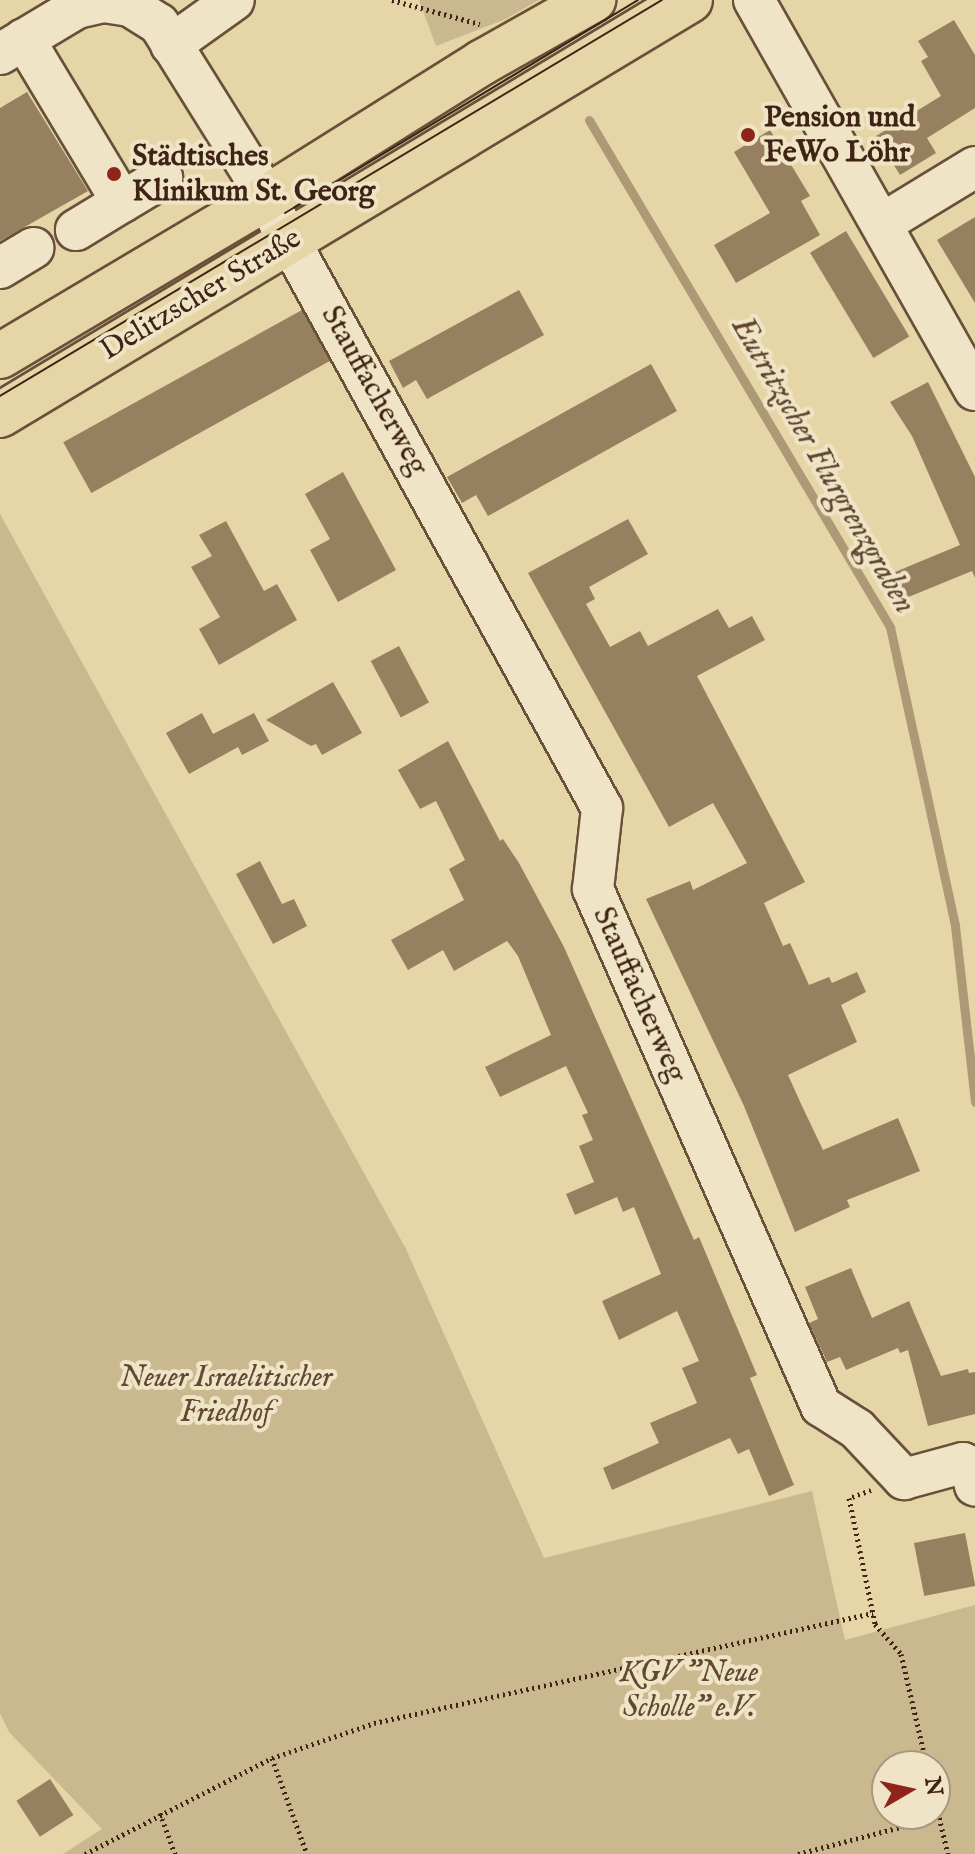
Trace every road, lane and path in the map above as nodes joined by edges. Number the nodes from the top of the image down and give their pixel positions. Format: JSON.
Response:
{"nodes":[{"id":1,"x":234,"y":0,"type":"edge"},
{"id":2,"x":392,"y":0,"type":"edge"},
{"id":3,"x":593,"y":0,"type":"edge"},
{"id":4,"x":690,"y":0,"type":"edge"},
{"id":5,"x":754,"y":0,"type":"edge"},
{"id":6,"x":491,"y":27,"type":"dead end"},
{"id":7,"x":171,"y":45,"type":"junction"},
{"id":8,"x":12,"y":46,"type":"edge"},
{"id":9,"x":975,"y":167,"type":"edge"},
{"id":10,"x":162,"y":178,"type":"dead end"},
{"id":11,"x":266,"y":198,"type":"junction"},
{"id":12,"x":122,"y":202,"type":"junction"},
{"id":13,"x":883,"y":223,"type":"junction"},
{"id":14,"x":76,"y":230,"type":"dead end"},
{"id":15,"x":290,"y":243,"type":"junction"},
{"id":16,"x":0,"y":356,"type":"edge"},
{"id":17,"x":975,"y":390,"type":"edge"},
{"id":18,"x":0,"y":415,"type":"edge"},
{"id":19,"x":904,"y":1479,"type":"junction"},
{"id":20,"x":975,"y":1486,"type":"edge"},
{"id":21,"x":873,"y":1613,"type":"junction"},
{"id":22,"x":923,"y":1750,"type":"edge"},
{"id":23,"x":272,"y":1758,"type":"junction"},
{"id":24,"x":160,"y":1813,"type":"junction"},
{"id":25,"x":889,"y":1830,"type":"edge"},
{"id":26,"x":942,"y":1830,"type":"edge"},
{"id":27,"x":85,"y":1854,"type":"edge"},
{"id":28,"x":175,"y":1854,"type":"edge"},
{"id":29,"x":307,"y":1854,"type":"edge"},
{"id":30,"x":798,"y":1854,"type":"edge"},
{"id":31,"x":948,"y":1854,"type":"edge"}],
"edges":[{"from":1,"to":7,"type":"street"},
{"from":2,"to":6,"type":"path"},
{"from":3,"to":11,"type":"main road","name":"Delitzscher Straße"},
{"from":4,"to":15,"type":"main road","name":"Delitzscher Straße"},
{"from":5,"to":13,"type":"street"},
{"from":7,"to":8,"type":"street","name":"Stauffacherweg"},
{"from":7,"to":11,"type":"street","name":"Stauffacherweg"},
{"from":8,"to":12,"type":"street"},
{"from":9,"to":13,"type":"street"},
{"from":10,"to":12,"type":"street"},
{"from":11,"to":15,"type":"street","name":"Stauffacherweg"},
{"from":11,"to":16,"type":"main road","name":"Delitzscher Straße"},
{"from":12,"to":14,"type":"street"},
{"from":13,"to":17,"type":"street"},
{"from":15,"to":18,"type":"main road","name":"Delitzscher Straße"},
{"from":15,"to":19,"type":"street","name":"Stauffacherweg"},
{"from":19,"to":20,"type":"street"},
{"from":19,"to":21,"type":"path"},
{"from":21,"to":22,"type":"path"},
{"from":21,"to":23,"type":"path"},
{"from":23,"to":24,"type":"path"},
{"from":23,"to":29,"type":"path"},
{"from":24,"to":27,"type":"path"},
{"from":24,"to":28,"type":"path"},
{"from":25,"to":30,"type":"path"},
{"from":26,"to":31,"type":"path"}]}
